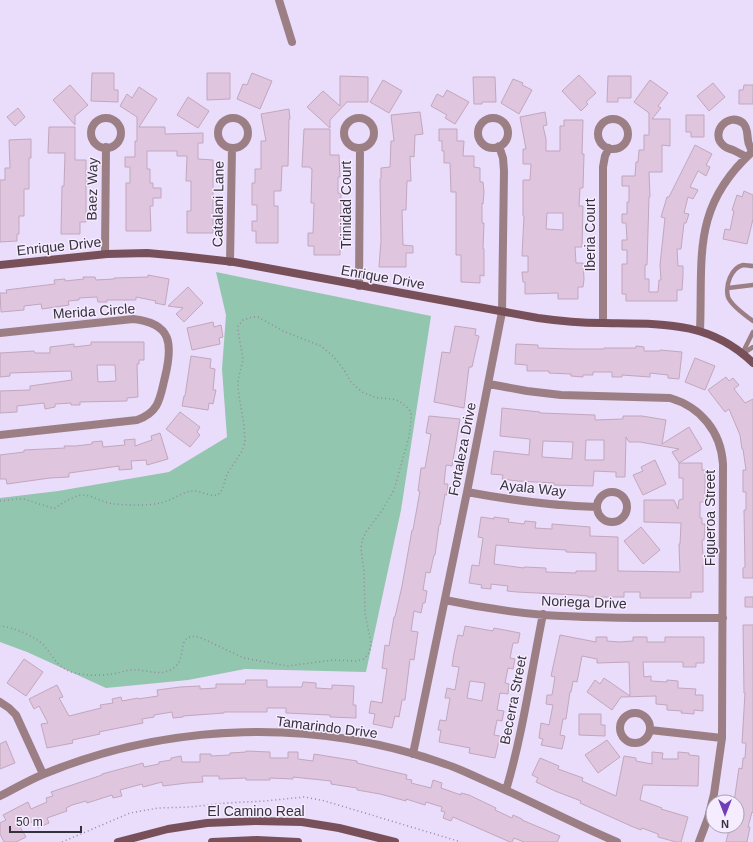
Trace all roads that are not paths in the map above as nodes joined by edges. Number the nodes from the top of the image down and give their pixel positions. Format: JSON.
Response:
{"nodes":[{"id":1,"x":279,"y":0,"type":"edge"},
{"id":2,"x":292,"y":42,"type":"dead end"},
{"id":3,"x":499,"y":146,"type":"dead end"},
{"id":4,"x":106,"y":148,"type":"dead end"},
{"id":5,"x":232,"y":148,"type":"dead end"},
{"id":6,"x":360,"y":148,"type":"dead end"},
{"id":7,"x":609,"y":148,"type":"dead end"},
{"id":8,"x":750,"y":153,"type":"edge"},
{"id":9,"x":105,"y":254,"type":"junction"},
{"id":10,"x":230,"y":262,"type":"junction"},
{"id":11,"x":0,"y":266,"type":"edge"},
{"id":12,"x":753,"y":266,"type":"edge"},
{"id":13,"x":753,"y":285,"type":"edge"},
{"id":14,"x":359,"y":286,"type":"junction"},
{"id":15,"x":728,"y":288,"type":"junction"},
{"id":16,"x":502,"y":312,"type":"junction"},
{"id":17,"x":753,"y":321,"type":"edge"},
{"id":18,"x":603,"y":323,"type":"junction"},
{"id":19,"x":700,"y":331,"type":"junction"},
{"id":20,"x":753,"y":332,"type":"edge"},
{"id":21,"x":0,"y":333,"type":"edge"},
{"id":22,"x":753,"y":347,"type":"edge"},
{"id":23,"x":742,"y":354,"type":"junction"},
{"id":24,"x":753,"y":363,"type":"edge"},
{"id":25,"x":488,"y":384,"type":"junction"},
{"id":26,"x":0,"y":434,"type":"edge"},
{"id":27,"x":467,"y":492,"type":"junction"},
{"id":28,"x":597,"y":507,"type":"dead end"},
{"id":29,"x":445,"y":600,"type":"junction"},
{"id":30,"x":543,"y":614,"type":"junction"},
{"id":31,"x":723,"y":618,"type":"junction"},
{"id":32,"x":0,"y":702,"type":"edge"},
{"id":33,"x":650,"y":730,"type":"dead end"},
{"id":34,"x":722,"y":738,"type":"junction"},
{"id":35,"x":413,"y":754,"type":"junction"},
{"id":36,"x":43,"y":774,"type":"junction"},
{"id":37,"x":506,"y":790,"type":"junction"},
{"id":38,"x":0,"y":796,"type":"edge"},
{"id":39,"x":118,"y":842,"type":"edge"},
{"id":40,"x":212,"y":842,"type":"edge"},
{"id":41,"x":298,"y":842,"type":"edge"},
{"id":42,"x":395,"y":842,"type":"edge"},
{"id":43,"x":617,"y":842,"type":"edge"},
{"id":44,"x":699,"y":842,"type":"edge"}],
"edges":[{"from":1,"to":2,"type":"street"},
{"from":3,"to":16,"type":"street","name":"Fortaleza Drive"},
{"from":4,"to":9,"type":"street","name":"Baez Way"},
{"from":5,"to":10,"type":"street","name":"Catalani Lane"},
{"from":6,"to":14,"type":"street","name":"Trinidad Court"},
{"from":7,"to":18,"type":"street","name":"Iberia Court"},
{"from":8,"to":8,"type":"street"},
{"from":8,"to":19,"type":"street"},
{"from":9,"to":10,"type":"street","name":"Enrique Drive"},
{"from":9,"to":11,"type":"street","name":"Enrique Drive"},
{"from":10,"to":14,"type":"street","name":"Enrique Drive"},
{"from":12,"to":15,"type":"lane"},
{"from":13,"to":15,"type":"lane"},
{"from":14,"to":16,"type":"street","name":"Enrique Drive"},
{"from":15,"to":17,"type":"lane"},
{"from":16,"to":18,"type":"street","name":"Enrique Drive"},
{"from":16,"to":25,"type":"street","name":"Fortaleza Drive"},
{"from":18,"to":19,"type":"street","name":"Enrique Drive"},
{"from":19,"to":23,"type":"street","name":"Enrique Drive"},
{"from":20,"to":23,"type":"lane"},
{"from":21,"to":26,"type":"street","name":"Merida Circle"},
{"from":22,"to":23,"type":"lane"},
{"from":23,"to":24,"type":"street","name":"Enrique Drive"},
{"from":25,"to":27,"type":"street","name":"Fortaleza Drive"},
{"from":25,"to":31,"type":"street","name":"Figueroa Street"},
{"from":27,"to":28,"type":"street","name":"Ayala Way"},
{"from":27,"to":29,"type":"street","name":"Fortaleza Drive"},
{"from":29,"to":30,"type":"street","name":"Noriega Drive"},
{"from":29,"to":35,"type":"street","name":"Fortaleza Drive"},
{"from":30,"to":31,"type":"street","name":"Noriega Drive"},
{"from":30,"to":37,"type":"street","name":"Becerra Street"},
{"from":31,"to":34,"type":"street","name":"Figueroa Street"},
{"from":32,"to":36,"type":"street"},
{"from":33,"to":34,"type":"street"},
{"from":34,"to":44,"type":"street","name":"Figueroa Street"},
{"from":35,"to":36,"type":"street","name":"Tamarindo Drive"},
{"from":35,"to":37,"type":"street","name":"Tamarindo Drive"},
{"from":36,"to":38,"type":"street","name":"Tamarindo Drive"},
{"from":37,"to":43,"type":"street","name":"Tamarindo Drive"},
{"from":39,"to":42,"type":"street","name":"El Camino Real"},
{"from":40,"to":41,"type":"street","name":"El Camino Real"}]}
